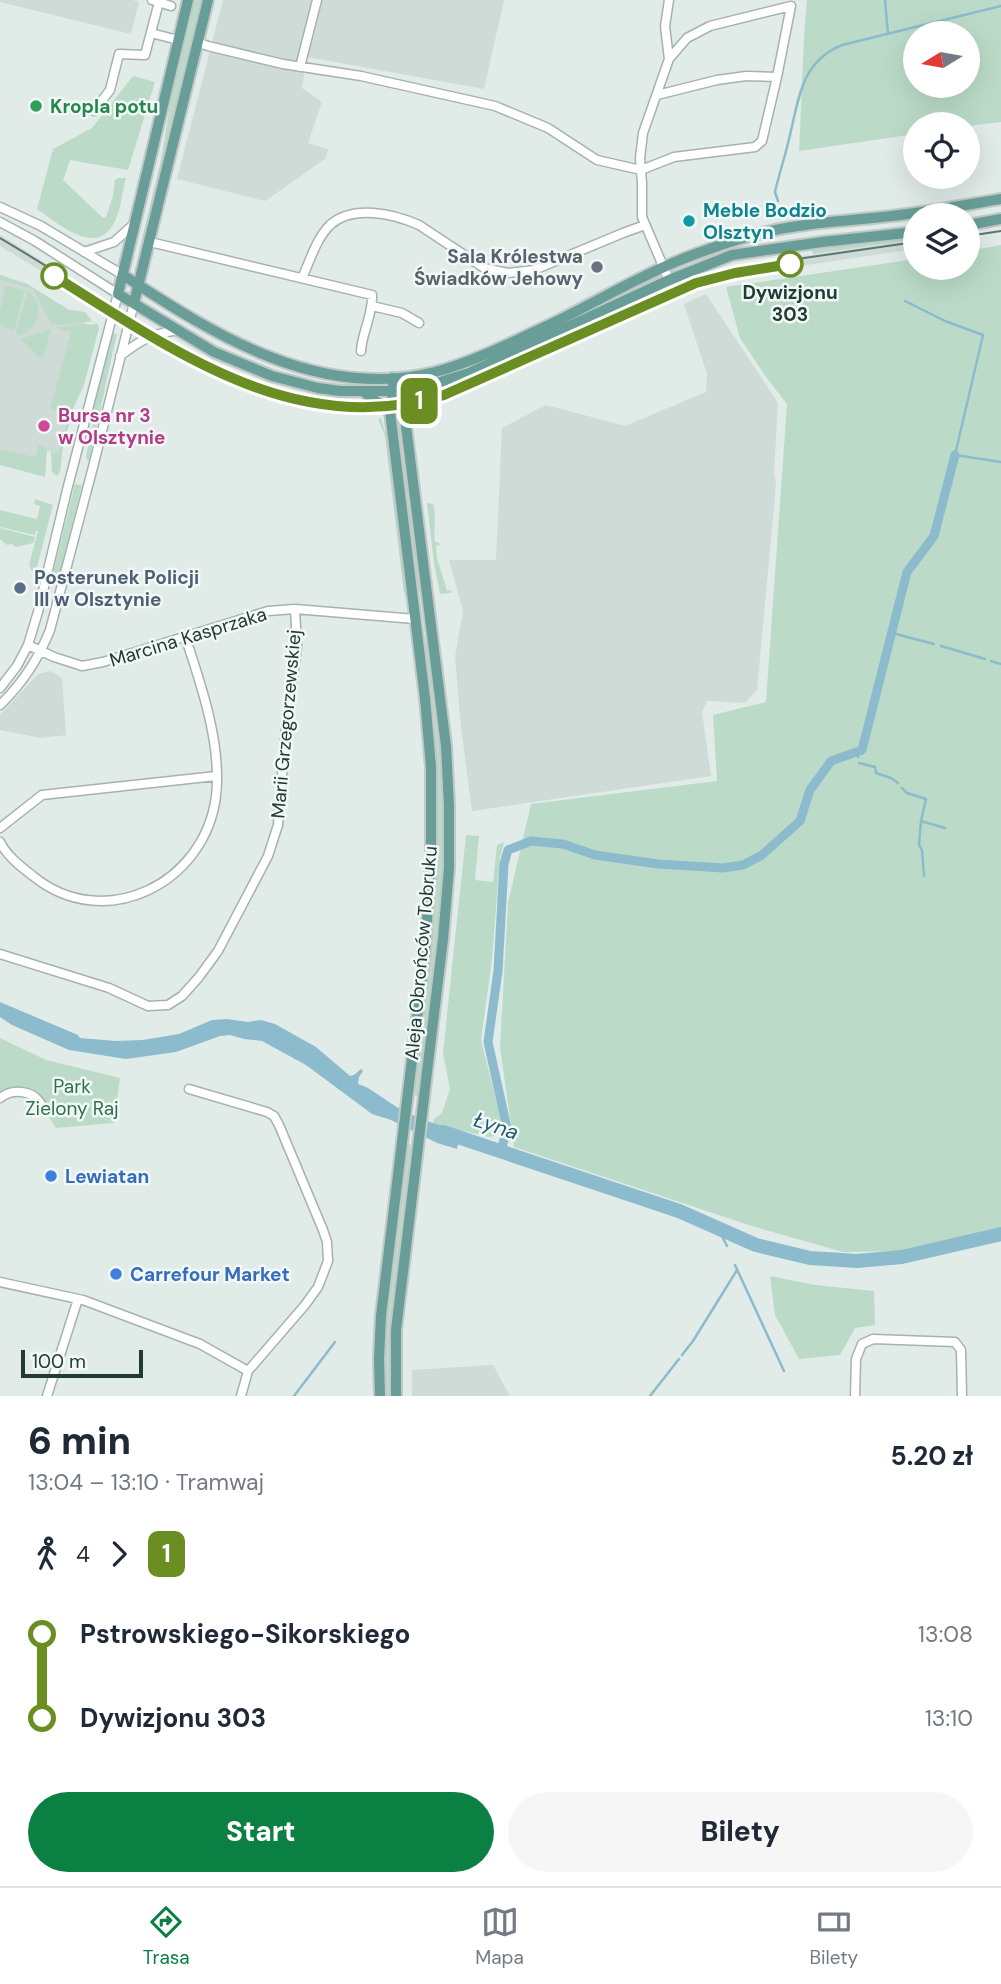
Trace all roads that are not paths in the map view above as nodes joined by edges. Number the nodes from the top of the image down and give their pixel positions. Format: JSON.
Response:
{"nodes":[{"id":1,"x":188,"y":0,"type":"edge"},
{"id":2,"x":208,"y":0,"type":"edge"},
{"id":3,"x":317,"y":0,"type":"edge"},
{"id":4,"x":669,"y":0,"type":"edge"},
{"id":5,"x":156,"y":1,"type":"edge"},
{"id":6,"x":790,"y":3,"type":"edge"},
{"id":7,"x":171,"y":6,"type":"dead end"},
{"id":8,"x":151,"y":33,"type":"junction"},
{"id":9,"x":178,"y":40,"type":"junction"},
{"id":10,"x":197,"y":42,"type":"junction"},
{"id":11,"x":669,"y":59,"type":"junction"},
{"id":12,"x":300,"y":67,"type":"junction"},
{"id":13,"x":777,"y":77,"type":"junction"},
{"id":14,"x":657,"y":95,"type":"junction"},
{"id":15,"x":94,"y":111,"type":"dead end"},
{"id":16,"x":640,"y":170,"type":"junction"},
{"id":17,"x":1001,"y":199,"type":"edge"},
{"id":18,"x":0,"y":207,"type":"edge"},
{"id":19,"x":1001,"y":219,"type":"edge"},
{"id":20,"x":0,"y":222,"type":"edge"},
{"id":21,"x":136,"y":222,"type":"junction"},
{"id":22,"x":980,"y":223,"type":"edge"},
{"id":23,"x":645,"y":225,"type":"junction"},
{"id":24,"x":903,"y":233,"type":"edge"},
{"id":25,"x":150,"y":242,"type":"junction"},
{"id":26,"x":84,"y":252,"type":"junction"},
{"id":27,"x":664,"y":268,"type":"junction"},
{"id":28,"x":123,"y":275,"type":"junction"},
{"id":29,"x":302,"y":278,"type":"junction"},
{"id":30,"x":669,"y":280,"type":"junction"},
{"id":31,"x":139,"y":285,"type":"junction"},
{"id":32,"x":118,"y":294,"type":"junction"},
{"id":33,"x":134,"y":303,"type":"junction"},
{"id":34,"x":372,"y":306,"type":"junction"},
{"id":35,"x":419,"y":323,"type":"dead end"},
{"id":36,"x":178,"y":330,"type":"junction"},
{"id":37,"x":361,"y":351,"type":"dead end"},
{"id":38,"x":120,"y":356,"type":"junction"},
{"id":39,"x":392,"y":378,"type":"junction"},
{"id":40,"x":394,"y":391,"type":"junction"},
{"id":41,"x":364,"y":392,"type":"junction"},
{"id":42,"x":390,"y":412,"type":"junction"},
{"id":43,"x":46,"y":579,"type":"junction"},
{"id":44,"x":62,"y":584,"type":"junction"},
{"id":45,"x":295,"y":609,"type":"junction"},
{"id":46,"x":415,"y":620,"type":"junction"},
{"id":47,"x":185,"y":636,"type":"junction"},
{"id":48,"x":27,"y":645,"type":"junction"},
{"id":49,"x":41,"y":652,"type":"junction"},
{"id":50,"x":0,"y":688,"type":"edge"},
{"id":51,"x":0,"y":705,"type":"edge"},
{"id":52,"x":216,"y":776,"type":"junction"},
{"id":53,"x":0,"y":828,"type":"edge"},
{"id":54,"x":0,"y":842,"type":"edge"},
{"id":55,"x":0,"y":954,"type":"edge"},
{"id":56,"x":189,"y":1088,"type":"dead end"},
{"id":57,"x":0,"y":1098,"type":"edge"},
{"id":58,"x":43,"y":1111,"type":"dead end"},
{"id":59,"x":0,"y":1282,"type":"edge"},
{"id":60,"x":78,"y":1299,"type":"junction"},
{"id":61,"x":248,"y":1371,"type":"junction"},
{"id":62,"x":47,"y":1396,"type":"edge"},
{"id":63,"x":241,"y":1396,"type":"edge"},
{"id":64,"x":380,"y":1396,"type":"edge"},
{"id":65,"x":396,"y":1396,"type":"edge"},
{"id":66,"x":855,"y":1396,"type":"edge"},
{"id":67,"x":962,"y":1396,"type":"edge"}],
"edges":[{"from":1,"to":9,"type":"main road"},
{"from":2,"to":10,"type":"main road"},
{"from":3,"to":12,"type":"street"},
{"from":4,"to":11,"type":"street"},
{"from":5,"to":7,"type":"street"},
{"from":5,"to":8,"type":"street"},
{"from":6,"to":11,"type":"street"},
{"from":6,"to":13,"type":"street"},
{"from":8,"to":9,"type":"street"},
{"from":8,"to":15,"type":"street"},
{"from":9,"to":21,"type":"main road"},
{"from":10,"to":12,"type":"street"},
{"from":10,"to":25,"type":"main road"},
{"from":11,"to":14,"type":"street"},
{"from":12,"to":16,"type":"street"},
{"from":13,"to":14,"type":"street"},
{"from":13,"to":16,"type":"street"},
{"from":14,"to":16,"type":"street"},
{"from":16,"to":23,"type":"street"},
{"from":17,"to":27,"type":"main road"},
{"from":18,"to":26,"type":"street"},
{"from":19,"to":22,"type":"main road"},
{"from":20,"to":32,"type":"street"},
{"from":21,"to":26,"type":"street"},
{"from":21,"to":28,"type":"main road"},
{"from":23,"to":27,"type":"street"},
{"from":23,"to":29,"type":"street"},
{"from":24,"to":30,"type":"main road"},
{"from":25,"to":29,"type":"street"},
{"from":25,"to":31,"type":"main road"},
{"from":26,"to":28,"type":"street"},
{"from":27,"to":30,"type":"street"},
{"from":27,"to":39,"type":"main road"},
{"from":28,"to":31,"type":"main road"},
{"from":28,"to":32,"type":"main road"},
{"from":29,"to":34,"type":"street"},
{"from":30,"to":40,"type":"main road"},
{"from":31,"to":33,"type":"main road"},
{"from":31,"to":39,"type":"main road"},
{"from":32,"to":33,"type":"main road"},
{"from":32,"to":43,"type":"street"},
{"from":33,"to":36,"type":"main road"},
{"from":33,"to":38,"type":"street"},
{"from":34,"to":35,"type":"street"},
{"from":34,"to":37,"type":"street"},
{"from":36,"to":38,"type":"street"},
{"from":36,"to":41,"type":"main road"},
{"from":38,"to":44,"type":"street"},
{"from":39,"to":40,"type":"main road","name":"Aleja Obrońców Tobruku"},
{"from":40,"to":41,"type":"main road"},
{"from":40,"to":42,"type":"main road","name":"Aleja Obrońców Tobruku"},
{"from":40,"to":65,"type":"main road","name":"Aleja Obrońców Tobruku"},
{"from":41,"to":42,"type":"main road"},
{"from":42,"to":46,"type":"main road","name":"Aleja Obrońców Tobruku"},
{"from":43,"to":44,"type":"street"},
{"from":43,"to":48,"type":"street"},
{"from":44,"to":49,"type":"street"},
{"from":45,"to":46,"type":"street","name":"Marcina Kasprzaka"},
{"from":45,"to":47,"type":"street","name":"Marcina Kasprzaka"},
{"from":45,"to":55,"type":"street","name":"Marii Grzegorzewskiej"},
{"from":46,"to":64,"type":"main road","name":"Aleja Obrońców Tobruku"},
{"from":47,"to":49,"type":"street","name":"Marcina Kasprzaka"},
{"from":47,"to":52,"type":"street"},
{"from":48,"to":49,"type":"street","name":"Marcina Kasprzaka"},
{"from":48,"to":50,"type":"street"},
{"from":49,"to":51,"type":"street"},
{"from":52,"to":53,"type":"street"},
{"from":52,"to":54,"type":"street"},
{"from":56,"to":61,"type":"street"},
{"from":57,"to":58,"type":"street"},
{"from":59,"to":60,"type":"street"},
{"from":60,"to":61,"type":"street"},
{"from":60,"to":62,"type":"street"},
{"from":61,"to":63,"type":"street"},
{"from":66,"to":67,"type":"street"}]}
